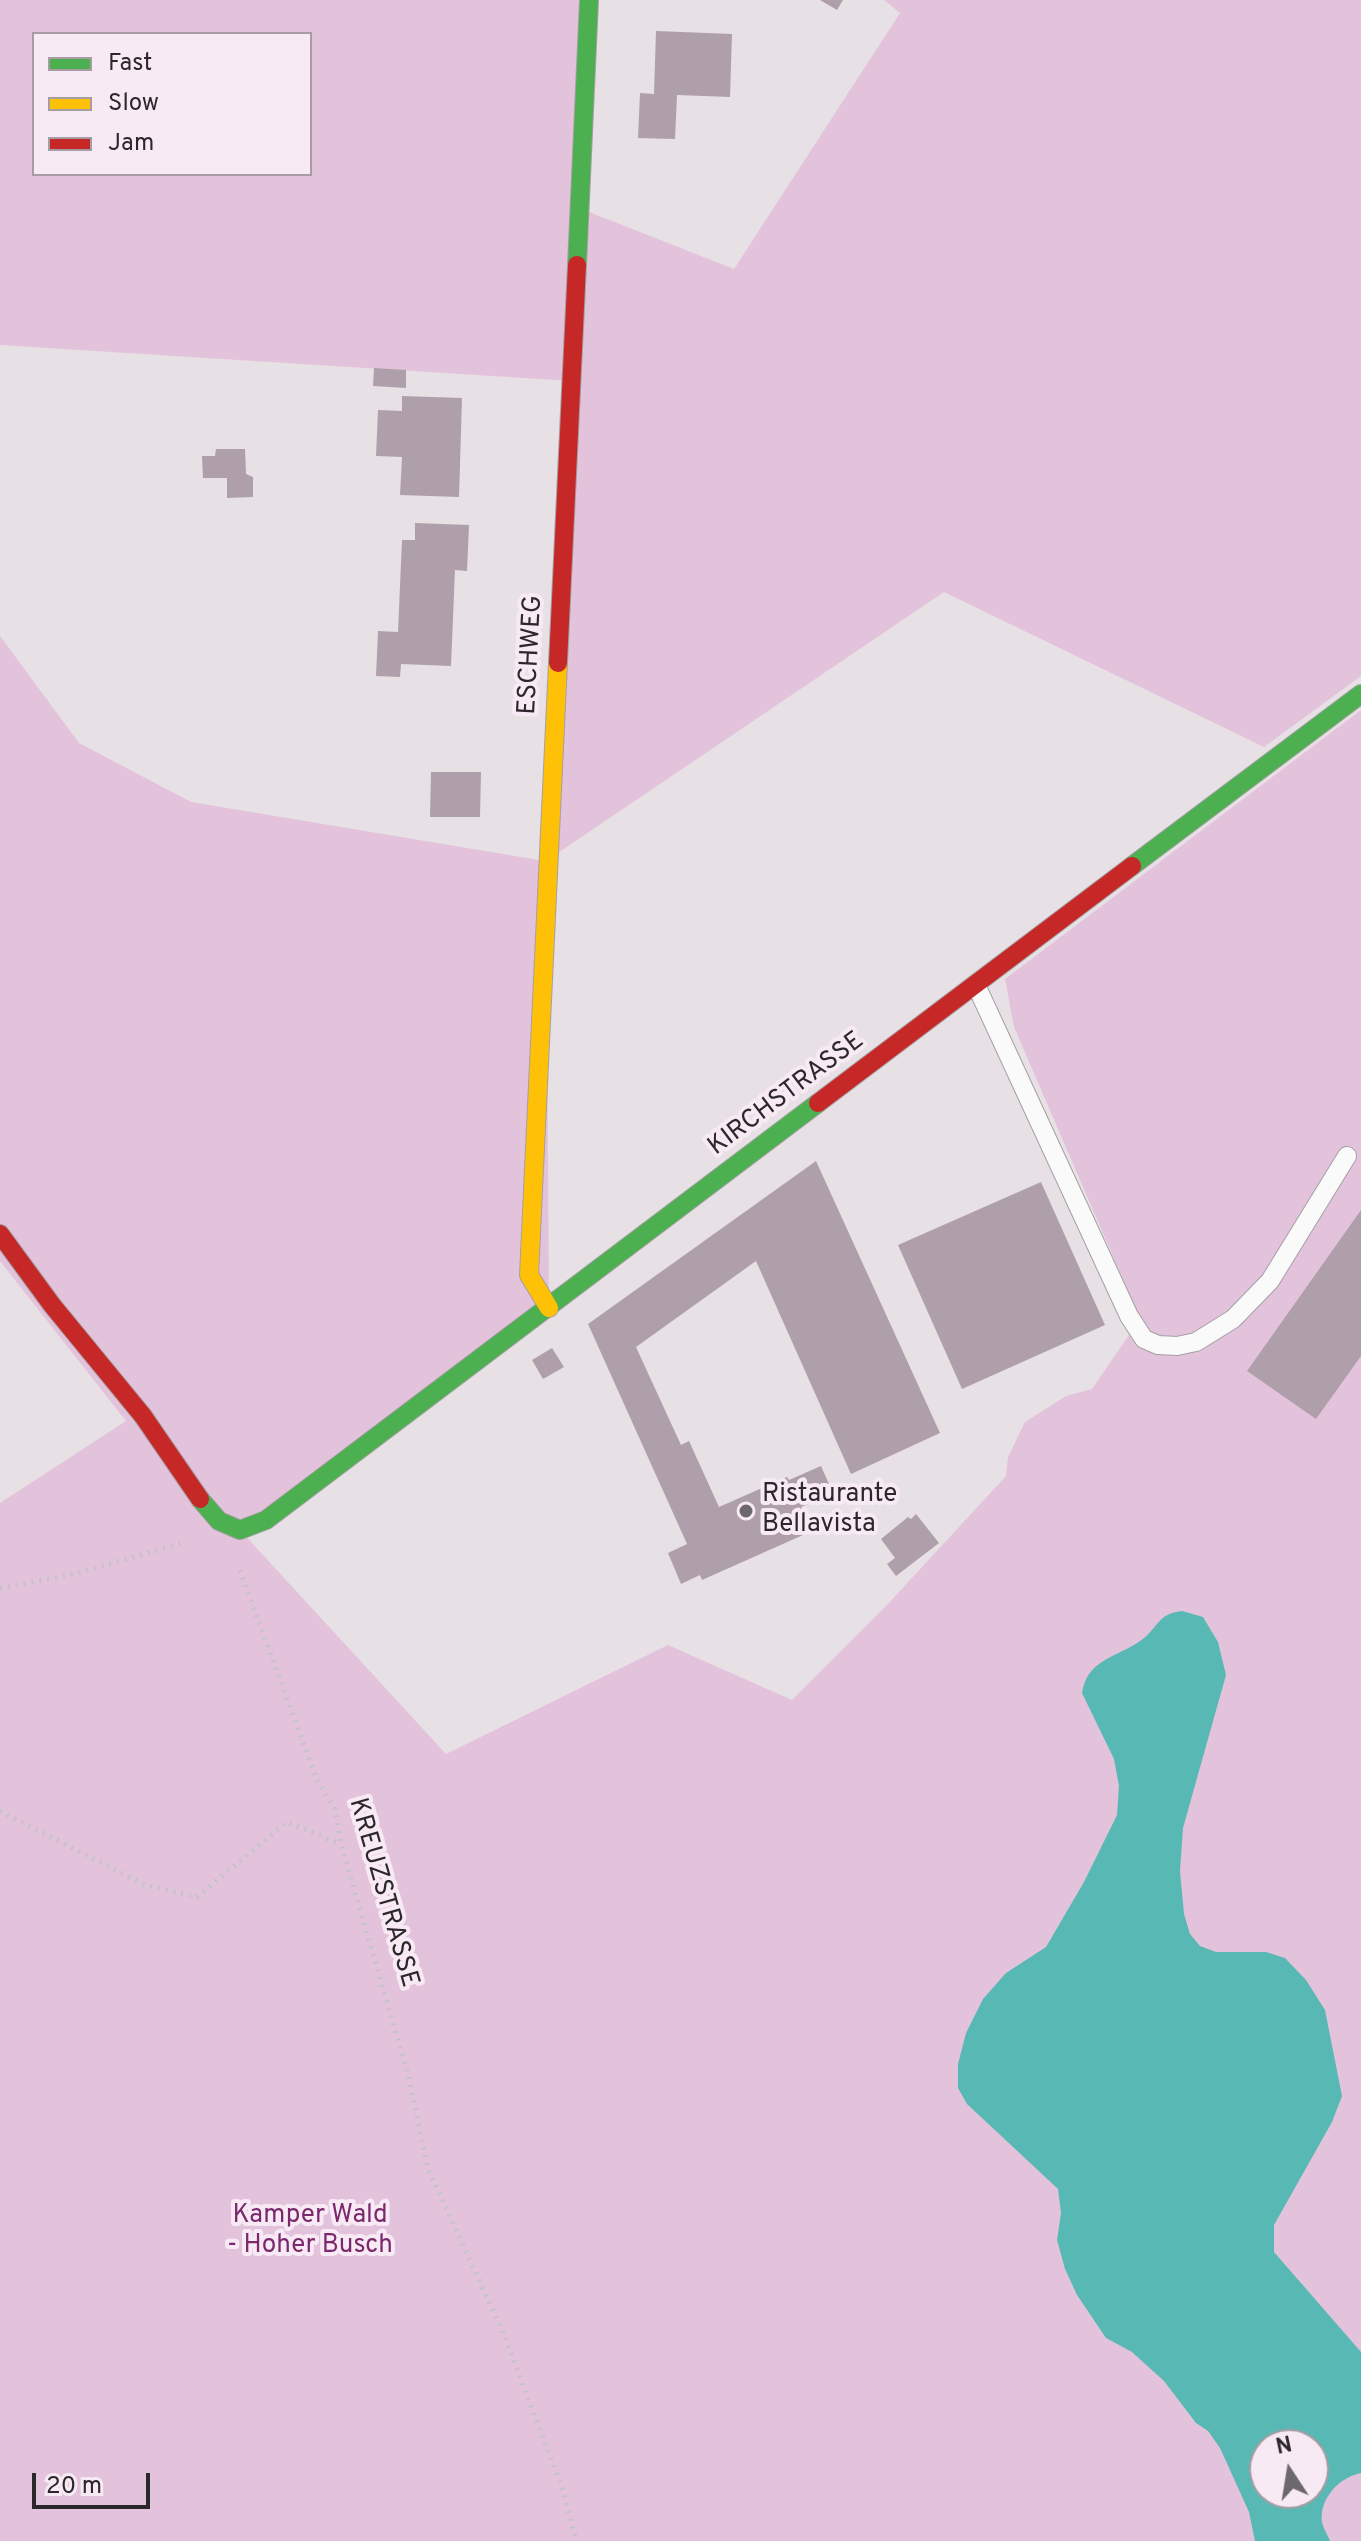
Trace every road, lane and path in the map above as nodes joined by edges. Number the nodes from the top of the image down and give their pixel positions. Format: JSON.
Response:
{"nodes":[{"id":1,"x":589,"y":0,"type":"edge"},
{"id":2,"x":1361,"y":694,"type":"edge"},
{"id":3,"x":976,"y":985,"type":"junction"},
{"id":4,"x":1347,"y":1156,"type":"dead end"},
{"id":5,"x":0,"y":1234,"type":"edge"},
{"id":6,"x":549,"y":1308,"type":"junction"},
{"id":7,"x":240,"y":1530,"type":"junction"},
{"id":8,"x":0,"y":1588,"type":"edge"},
{"id":9,"x":0,"y":1811,"type":"edge"},
{"id":10,"x":341,"y":1844,"type":"junction"},
{"id":11,"x":576,"y":2541,"type":"edge"}],
"edges":[{"from":1,"to":6,"type":"street","name":"ESCHWEG"},
{"from":2,"to":3,"type":"street","name":"KIRCHSTRASSE"},
{"from":3,"to":4,"type":"lane"},
{"from":3,"to":6,"type":"street","name":"KIRCHSTRASSE"},
{"from":5,"to":7,"type":"street"},
{"from":6,"to":7,"type":"street","name":"KIRCHSTRASSE"},
{"from":7,"to":8,"type":"path"},
{"from":7,"to":10,"type":"path","name":"KREUZSTRASSE"},
{"from":9,"to":10,"type":"path"},
{"from":10,"to":11,"type":"path","name":"KREUZSTRASSE"}]}
